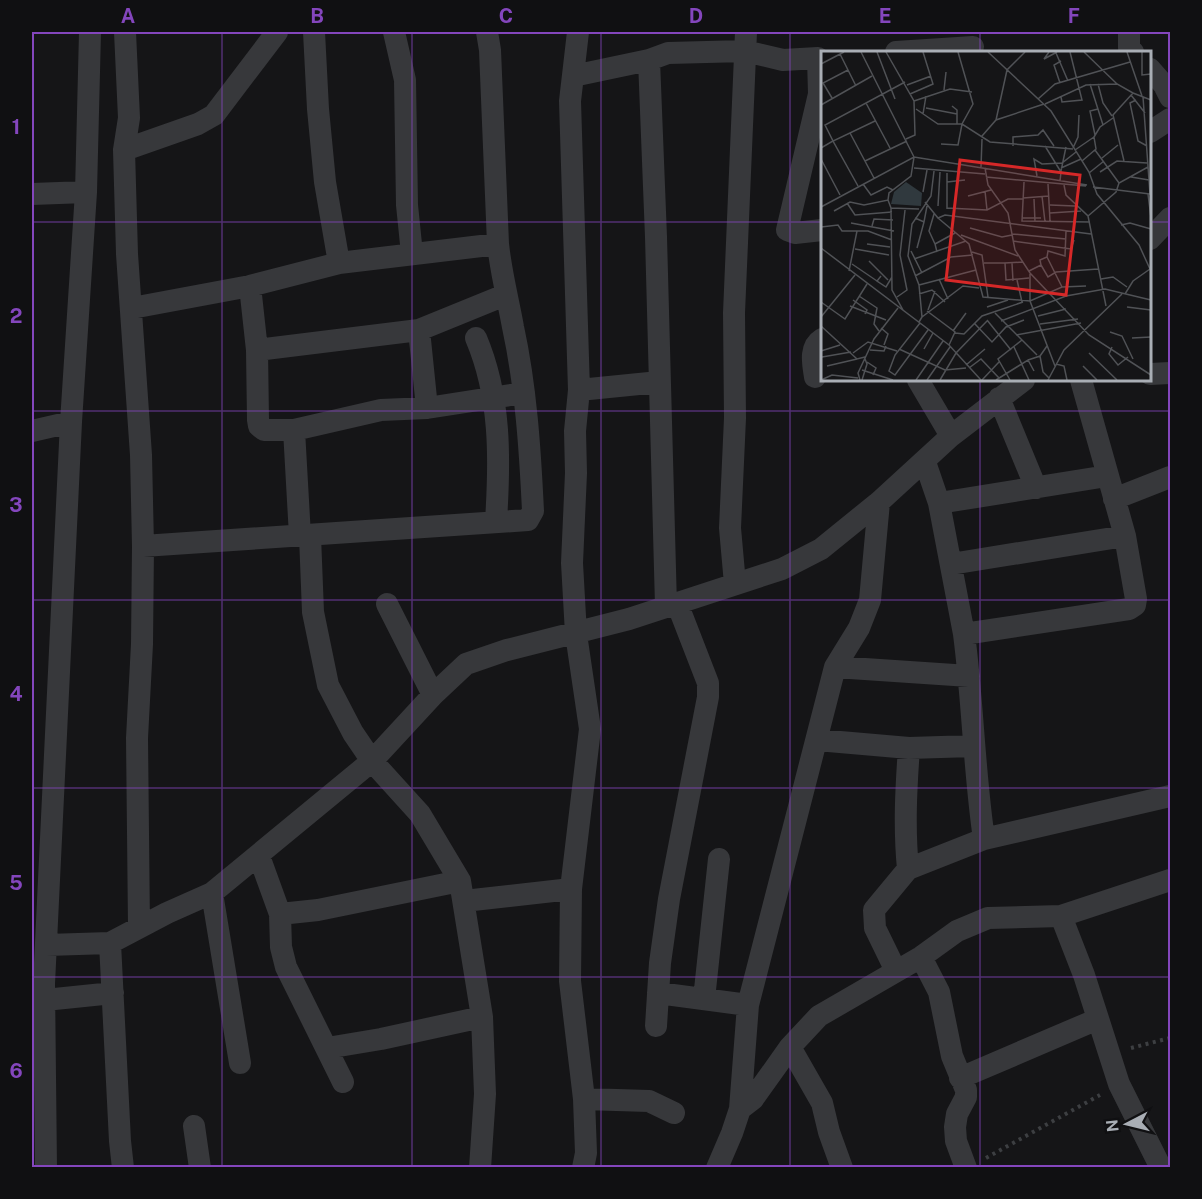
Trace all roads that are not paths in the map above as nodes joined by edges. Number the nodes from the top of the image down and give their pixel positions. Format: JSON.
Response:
{"nodes":[{"id":1,"x":90,"y":32,"type":"edge"},
{"id":2,"x":125,"y":32,"type":"edge"},
{"id":3,"x":277,"y":32,"type":"edge"},
{"id":4,"x":314,"y":32,"type":"edge"},
{"id":5,"x":394,"y":32,"type":"edge"},
{"id":6,"x":487,"y":32,"type":"edge"},
{"id":7,"x":578,"y":32,"type":"edge"},
{"id":8,"x":745,"y":41,"type":"edge"},
{"id":9,"x":972,"y":44,"type":"edge"},
{"id":10,"x":906,"y":51,"type":"edge"},
{"id":11,"x":820,"y":58,"type":"edge"},
{"id":12,"x":649,"y":60,"type":"junction"},
{"id":13,"x":1151,"y":71,"type":"edge"},
{"id":14,"x":573,"y":76,"type":"junction"},
{"id":15,"x":1170,"y":97,"type":"edge"},
{"id":16,"x":1170,"y":119,"type":"edge"},
{"id":17,"x":1151,"y":131,"type":"edge"},
{"id":18,"x":124,"y":150,"type":"junction"},
{"id":19,"x":86,"y":192,"type":"junction"},
{"id":20,"x":32,"y":194,"type":"edge"},
{"id":21,"x":1170,"y":220,"type":"edge"},
{"id":22,"x":821,"y":230,"type":"edge"},
{"id":23,"x":1151,"y":237,"type":"edge"},
{"id":24,"x":498,"y":244,"type":"junction"},
{"id":25,"x":412,"y":254,"type":"junction"},
{"id":26,"x":339,"y":263,"type":"junction"},
{"id":27,"x":250,"y":286,"type":"junction"},
{"id":28,"x":505,"y":295,"type":"junction"},
{"id":29,"x":132,"y":308,"type":"junction"},
{"id":30,"x":419,"y":330,"type":"junction"},
{"id":31,"x":476,"y":338,"type":"dead end"},
{"id":32,"x":821,"y":340,"type":"edge"},
{"id":33,"x":257,"y":350,"type":"junction"},
{"id":34,"x":814,"y":377,"type":"dead end"},
{"id":35,"x":919,"y":381,"type":"edge"},
{"id":36,"x":1081,"y":381,"type":"edge"},
{"id":37,"x":659,"y":382,"type":"junction"},
{"id":38,"x":1008,"y":387,"type":"edge"},
{"id":39,"x":579,"y":390,"type":"junction"},
{"id":40,"x":524,"y":393,"type":"junction"},
{"id":41,"x":494,"y":399,"type":"junction"},
{"id":42,"x":428,"y":408,"type":"junction"},
{"id":43,"x":71,"y":422,"type":"junction"},
{"id":44,"x":294,"y":430,"type":"junction"},
{"id":45,"x":32,"y":431,"type":"edge"},
{"id":46,"x":951,"y":436,"type":"junction"},
{"id":47,"x":925,"y":462,"type":"junction"},
{"id":48,"x":1107,"y":476,"type":"junction"},
{"id":49,"x":1170,"y":477,"type":"edge"},
{"id":50,"x":1036,"y":488,"type":"junction"},
{"id":51,"x":1114,"y":499,"type":"junction"},
{"id":52,"x":879,"y":502,"type":"junction"},
{"id":53,"x":939,"y":503,"type":"junction"},
{"id":54,"x":496,"y":521,"type":"junction"},
{"id":55,"x":305,"y":536,"type":"junction"},
{"id":56,"x":1125,"y":536,"type":"junction"},
{"id":57,"x":143,"y":546,"type":"junction"},
{"id":58,"x":951,"y":564,"type":"junction"},
{"id":59,"x":735,"y":584,"type":"junction"},
{"id":60,"x":387,"y":604,"type":"dead end"},
{"id":61,"x":671,"y":604,"type":"junction"},
{"id":62,"x":576,"y":634,"type":"junction"},
{"id":63,"x":964,"y":634,"type":"junction"},
{"id":64,"x":835,"y":668,"type":"junction"},
{"id":65,"x":969,"y":676,"type":"junction"},
{"id":66,"x":433,"y":695,"type":"junction"},
{"id":67,"x":817,"y":740,"type":"junction"},
{"id":68,"x":973,"y":746,"type":"junction"},
{"id":69,"x":909,"y":748,"type":"junction"},
{"id":70,"x":372,"y":761,"type":"junction"},
{"id":71,"x":1170,"y":796,"type":"edge"},
{"id":72,"x":984,"y":839,"type":"junction"},
{"id":73,"x":259,"y":856,"type":"junction"},
{"id":74,"x":719,"y":859,"type":"dead end"},
{"id":75,"x":908,"y":869,"type":"junction"},
{"id":76,"x":1170,"y":880,"type":"edge"},
{"id":77,"x":571,"y":888,"type":"junction"},
{"id":78,"x":462,"y":891,"type":"junction"},
{"id":79,"x":212,"y":893,"type":"junction"},
{"id":80,"x":280,"y":914,"type":"junction"},
{"id":81,"x":1061,"y":916,"type":"junction"},
{"id":82,"x":139,"y":927,"type":"junction"},
{"id":83,"x":110,"y":943,"type":"junction"},
{"id":84,"x":47,"y":945,"type":"junction"},
{"id":85,"x":921,"y":957,"type":"junction"},
{"id":86,"x":896,"y":971,"type":"junction"},
{"id":87,"x":40,"y":990,"type":"edge"},
{"id":88,"x":113,"y":993,"type":"junction"},
{"id":89,"x":658,"y":993,"type":"junction"},
{"id":90,"x":704,"y":999,"type":"junction"},
{"id":91,"x":748,"y":1005,"type":"junction"},
{"id":92,"x":482,"y":1017,"type":"junction"},
{"id":93,"x":1098,"y":1019,"type":"junction"},
{"id":94,"x":656,"y":1026,"type":"dead end"},
{"id":95,"x":790,"y":1047,"type":"junction"},
{"id":96,"x":327,"y":1048,"type":"junction"},
{"id":97,"x":240,"y":1063,"type":"dead end"},
{"id":98,"x":960,"y":1078,"type":"junction"},
{"id":99,"x":343,"y":1082,"type":"dead end"},
{"id":100,"x":584,"y":1099,"type":"junction"},
{"id":101,"x":740,"y":1109,"type":"junction"},
{"id":102,"x":674,"y":1113,"type":"dead end"},
{"id":103,"x":194,"y":1126,"type":"dead end"},
{"id":104,"x":722,"y":1165,"type":"edge"},
{"id":105,"x":972,"y":1165,"type":"edge"},
{"id":106,"x":46,"y":1167,"type":"edge"},
{"id":107,"x":123,"y":1167,"type":"edge"},
{"id":108,"x":200,"y":1167,"type":"edge"},
{"id":109,"x":480,"y":1167,"type":"edge"},
{"id":110,"x":583,"y":1167,"type":"edge"},
{"id":111,"x":842,"y":1167,"type":"edge"},
{"id":112,"x":1161,"y":1167,"type":"edge"}],
"edges":[{"from":1,"to":19,"type":"street"},
{"from":2,"to":18,"type":"street"},
{"from":3,"to":18,"type":"street"},
{"from":4,"to":26,"type":"street"},
{"from":5,"to":25,"type":"street"},
{"from":6,"to":24,"type":"street"},
{"from":7,"to":14,"type":"street"},
{"from":8,"to":11,"type":"street"},
{"from":8,"to":12,"type":"street"},
{"from":8,"to":59,"type":"street"},
{"from":9,"to":10,"type":"street"},
{"from":11,"to":22,"type":"street"},
{"from":12,"to":14,"type":"street"},
{"from":12,"to":37,"type":"street"},
{"from":13,"to":15,"type":"street"},
{"from":14,"to":39,"type":"street"},
{"from":16,"to":17,"type":"street"},
{"from":18,"to":29,"type":"street"},
{"from":19,"to":20,"type":"street"},
{"from":19,"to":43,"type":"street"},
{"from":21,"to":23,"type":"street"},
{"from":24,"to":25,"type":"street"},
{"from":24,"to":28,"type":"street"},
{"from":25,"to":26,"type":"street"},
{"from":26,"to":27,"type":"street"},
{"from":27,"to":29,"type":"street"},
{"from":27,"to":33,"type":"street"},
{"from":28,"to":30,"type":"street"},
{"from":28,"to":40,"type":"street"},
{"from":29,"to":57,"type":"street"},
{"from":30,"to":33,"type":"street"},
{"from":30,"to":42,"type":"street"},
{"from":31,"to":41,"type":"street"},
{"from":32,"to":34,"type":"street"},
{"from":33,"to":44,"type":"street"},
{"from":35,"to":46,"type":"street"},
{"from":36,"to":48,"type":"street"},
{"from":37,"to":39,"type":"street"},
{"from":37,"to":61,"type":"street"},
{"from":38,"to":46,"type":"street"},
{"from":38,"to":50,"type":"street"},
{"from":39,"to":62,"type":"street"},
{"from":40,"to":41,"type":"street"},
{"from":40,"to":54,"type":"street"},
{"from":41,"to":42,"type":"street"},
{"from":41,"to":54,"type":"street"},
{"from":42,"to":44,"type":"street"},
{"from":43,"to":45,"type":"street"},
{"from":43,"to":84,"type":"street"},
{"from":44,"to":55,"type":"street"},
{"from":46,"to":47,"type":"street"},
{"from":47,"to":52,"type":"street"},
{"from":47,"to":53,"type":"street"},
{"from":48,"to":50,"type":"street"},
{"from":48,"to":51,"type":"street"},
{"from":49,"to":51,"type":"street"},
{"from":50,"to":53,"type":"street"},
{"from":51,"to":56,"type":"street"},
{"from":52,"to":59,"type":"street"},
{"from":52,"to":64,"type":"street"},
{"from":53,"to":58,"type":"street"},
{"from":54,"to":55,"type":"street"},
{"from":55,"to":57,"type":"street"},
{"from":55,"to":70,"type":"street"},
{"from":56,"to":58,"type":"street"},
{"from":56,"to":63,"type":"street"},
{"from":57,"to":82,"type":"street"},
{"from":58,"to":63,"type":"street"},
{"from":59,"to":61,"type":"street"},
{"from":60,"to":66,"type":"street"},
{"from":61,"to":62,"type":"street"},
{"from":61,"to":89,"type":"street"},
{"from":62,"to":66,"type":"street"},
{"from":62,"to":77,"type":"street"},
{"from":63,"to":65,"type":"street"},
{"from":64,"to":65,"type":"street"},
{"from":64,"to":67,"type":"street"},
{"from":65,"to":68,"type":"street"},
{"from":66,"to":70,"type":"street"},
{"from":67,"to":69,"type":"street"},
{"from":67,"to":91,"type":"street"},
{"from":68,"to":69,"type":"street"},
{"from":68,"to":72,"type":"street"},
{"from":69,"to":75,"type":"street"},
{"from":70,"to":73,"type":"street"},
{"from":70,"to":78,"type":"street"},
{"from":71,"to":72,"type":"street"},
{"from":72,"to":75,"type":"street"},
{"from":73,"to":79,"type":"street"},
{"from":73,"to":80,"type":"street"},
{"from":74,"to":90,"type":"street"},
{"from":75,"to":86,"type":"street"},
{"from":76,"to":81,"type":"street"},
{"from":77,"to":78,"type":"street"},
{"from":77,"to":100,"type":"street"},
{"from":78,"to":80,"type":"street"},
{"from":78,"to":92,"type":"street"},
{"from":79,"to":82,"type":"street"},
{"from":79,"to":97,"type":"street"},
{"from":80,"to":96,"type":"street"},
{"from":81,"to":85,"type":"street"},
{"from":81,"to":93,"type":"street"},
{"from":82,"to":83,"type":"street"},
{"from":83,"to":84,"type":"street"},
{"from":83,"to":88,"type":"street"},
{"from":84,"to":87,"type":"street"},
{"from":85,"to":86,"type":"street"},
{"from":85,"to":98,"type":"street"},
{"from":86,"to":95,"type":"street"},
{"from":87,"to":88,"type":"street"},
{"from":87,"to":106,"type":"street"},
{"from":88,"to":107,"type":"street"},
{"from":89,"to":90,"type":"street"},
{"from":89,"to":94,"type":"street"},
{"from":90,"to":91,"type":"street"},
{"from":91,"to":101,"type":"street"},
{"from":92,"to":96,"type":"street"},
{"from":92,"to":109,"type":"street"},
{"from":93,"to":98,"type":"street"},
{"from":93,"to":112,"type":"street"},
{"from":95,"to":101,"type":"street"},
{"from":95,"to":111,"type":"street"},
{"from":96,"to":99,"type":"street"},
{"from":98,"to":105,"type":"street"},
{"from":100,"to":102,"type":"street"},
{"from":100,"to":110,"type":"street"},
{"from":101,"to":104,"type":"street"},
{"from":103,"to":108,"type":"street"}]}
